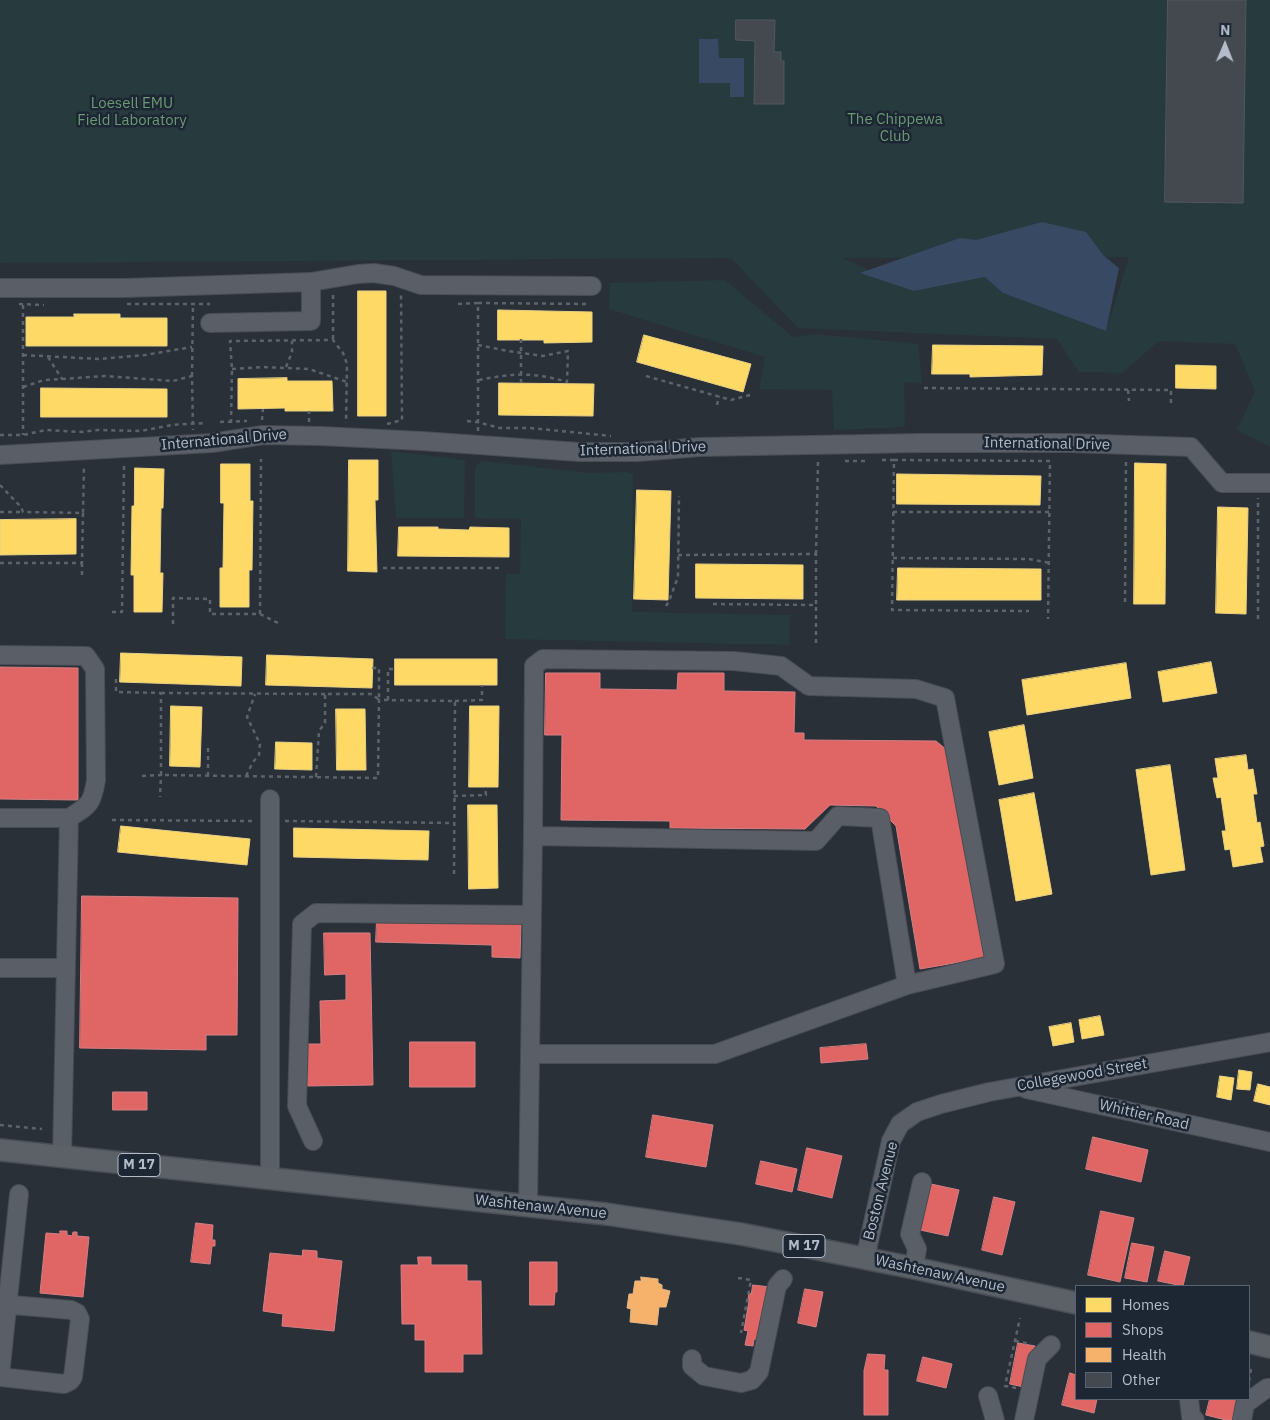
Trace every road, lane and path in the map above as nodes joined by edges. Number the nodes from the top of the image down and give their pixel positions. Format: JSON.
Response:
{"nodes":[{"id":1,"x":312,"y":282,"type":"junction"},
{"id":2,"x":592,"y":286,"type":"dead end"},
{"id":3,"x":0,"y":288,"type":"edge"},
{"id":4,"x":333,"y":289,"type":"dead end"},
{"id":5,"x":401,"y":290,"type":"dead end"},
{"id":6,"x":193,"y":298,"type":"dead end"},
{"id":7,"x":23,"y":304,"type":"dead end"},
{"id":8,"x":193,"y":304,"type":"junction"},
{"id":9,"x":210,"y":304,"type":"dead end"},
{"id":10,"x":458,"y":304,"type":"dead end"},
{"id":11,"x":466,"y":304,"type":"dead end"},
{"id":12,"x":589,"y":304,"type":"dead end"},
{"id":13,"x":210,"y":323,"type":"dead end"},
{"id":14,"x":521,"y":338,"type":"dead end"},
{"id":15,"x":333,"y":340,"type":"junction"},
{"id":16,"x":292,"y":341,"type":"junction"},
{"id":17,"x":478,"y":345,"type":"junction"},
{"id":18,"x":192,"y":347,"type":"junction"},
{"id":19,"x":521,"y":353,"type":"junction"},
{"id":20,"x":23,"y":355,"type":"junction"},
{"id":21,"x":48,"y":357,"type":"junction"},
{"id":22,"x":286,"y":367,"type":"junction"},
{"id":23,"x":232,"y":369,"type":"junction"},
{"id":24,"x":520,"y":373,"type":"junction"},
{"id":25,"x":192,"y":376,"type":"junction"},
{"id":26,"x":646,"y":376,"type":"dead end"},
{"id":27,"x":62,"y":379,"type":"junction"},
{"id":28,"x":478,"y":380,"type":"junction"},
{"id":29,"x":347,"y":382,"type":"junction"},
{"id":30,"x":521,"y":383,"type":"dead end"},
{"id":31,"x":23,"y":387,"type":"junction"},
{"id":32,"x":924,"y":388,"type":"dead end"},
{"id":33,"x":1128,"y":390,"type":"junction"},
{"id":34,"x":754,"y":394,"type":"dead end"},
{"id":35,"x":719,"y":396,"type":"junction"},
{"id":36,"x":1129,"y":401,"type":"dead end"},
{"id":37,"x":1171,"y":403,"type":"dead end"},
{"id":38,"x":717,"y":405,"type":"dead end"},
{"id":39,"x":252,"y":421,"type":"dead end"},
{"id":40,"x":257,"y":421,"type":"dead end"},
{"id":41,"x":467,"y":421,"type":"dead end"},
{"id":42,"x":220,"y":422,"type":"dead end"},
{"id":43,"x":231,"y":422,"type":"junction"},
{"id":44,"x":270,"y":422,"type":"dead end"},
{"id":45,"x":302,"y":422,"type":"dead end"},
{"id":46,"x":478,"y":422,"type":"junction"},
{"id":47,"x":316,"y":423,"type":"dead end"},
{"id":48,"x":205,"y":424,"type":"dead end"},
{"id":49,"x":339,"y":424,"type":"dead end"},
{"id":50,"x":346,"y":424,"type":"junction"},
{"id":51,"x":352,"y":424,"type":"dead end"},
{"id":52,"x":193,"y":425,"type":"junction"},
{"id":53,"x":381,"y":425,"type":"dead end"},
{"id":54,"x":231,"y":427,"type":"dead end"},
{"id":55,"x":346,"y":429,"type":"dead end"},
{"id":56,"x":0,"y":434,"type":"edge"},
{"id":57,"x":23,"y":435,"type":"junction"},
{"id":58,"x":478,"y":435,"type":"dead end"},
{"id":59,"x":193,"y":436,"type":"dead end"},
{"id":60,"x":613,"y":436,"type":"dead end"},
{"id":61,"x":1126,"y":453,"type":"dead end"},
{"id":62,"x":0,"y":455,"type":"edge"},
{"id":63,"x":261,"y":459,"type":"dead end"},
{"id":64,"x":881,"y":460,"type":"dead end"},
{"id":65,"x":894,"y":460,"type":"junction"},
{"id":66,"x":823,"y":461,"type":"dead end"},
{"id":67,"x":866,"y":461,"type":"dead end"},
{"id":68,"x":845,"y":462,"type":"dead end"},
{"id":69,"x":84,"y":466,"type":"dead end"},
{"id":70,"x":124,"y":466,"type":"dead end"},
{"id":71,"x":0,"y":485,"type":"edge"},
{"id":72,"x":1264,"y":487,"type":"edge"},
{"id":73,"x":679,"y":496,"type":"dead end"},
{"id":74,"x":0,"y":512,"type":"edge"},
{"id":75,"x":23,"y":512,"type":"junction"},
{"id":76,"x":893,"y":512,"type":"junction"},
{"id":77,"x":1049,"y":512,"type":"junction"},
{"id":78,"x":83,"y":513,"type":"junction"},
{"id":79,"x":816,"y":554,"type":"junction"},
{"id":80,"x":678,"y":555,"type":"junction"},
{"id":81,"x":893,"y":558,"type":"junction"},
{"id":82,"x":1050,"y":563,"type":"junction"},
{"id":83,"x":0,"y":564,"type":"edge"},
{"id":84,"x":82,"y":564,"type":"junction"},
{"id":85,"x":382,"y":568,"type":"dead end"},
{"id":86,"x":501,"y":568,"type":"dead end"},
{"id":87,"x":82,"y":575,"type":"dead end"},
{"id":88,"x":1125,"y":602,"type":"dead end"},
{"id":89,"x":710,"y":604,"type":"dead end"},
{"id":90,"x":816,"y":605,"type":"junction"},
{"id":91,"x":666,"y":606,"type":"dead end"},
{"id":92,"x":1029,"y":611,"type":"dead end"},
{"id":93,"x":112,"y":612,"type":"dead end"},
{"id":94,"x":260,"y":614,"type":"junction"},
{"id":95,"x":1048,"y":619,"type":"dead end"},
{"id":96,"x":1258,"y":619,"type":"dead end"},
{"id":97,"x":173,"y":624,"type":"dead end"},
{"id":98,"x":280,"y":624,"type":"dead end"},
{"id":99,"x":816,"y":643,"type":"dead end"},
{"id":100,"x":0,"y":655,"type":"edge"},
{"id":101,"x":372,"y":668,"type":"dead end"},
{"id":102,"x":395,"y":669,"type":"dead end"},
{"id":103,"x":116,"y":679,"type":"dead end"},
{"id":104,"x":482,"y":685,"type":"dead end"},
{"id":105,"x":162,"y":693,"type":"junction"},
{"id":106,"x":255,"y":694,"type":"junction"},
{"id":107,"x":325,"y":694,"type":"junction"},
{"id":108,"x":379,"y":700,"type":"junction"},
{"id":109,"x":388,"y":700,"type":"junction"},
{"id":110,"x":455,"y":701,"type":"junction"},
{"id":111,"x":208,"y":746,"type":"dead end"},
{"id":112,"x":161,"y":775,"type":"junction"},
{"id":113,"x":142,"y":776,"type":"dead end"},
{"id":114,"x":208,"y":776,"type":"junction"},
{"id":115,"x":246,"y":776,"type":"junction"},
{"id":116,"x":316,"y":777,"type":"junction"},
{"id":117,"x":485,"y":787,"type":"dead end"},
{"id":118,"x":454,"y":796,"type":"junction"},
{"id":119,"x":160,"y":797,"type":"dead end"},
{"id":120,"x":270,"y":799,"type":"dead end"},
{"id":121,"x":0,"y":818,"type":"edge"},
{"id":122,"x":69,"y":818,"type":"junction"},
{"id":123,"x":112,"y":820,"type":"dead end"},
{"id":124,"x":259,"y":821,"type":"dead end"},
{"id":125,"x":280,"y":821,"type":"dead end"},
{"id":126,"x":454,"y":824,"type":"junction"},
{"id":127,"x":533,"y":836,"type":"junction"},
{"id":128,"x":454,"y":878,"type":"dead end"},
{"id":129,"x":532,"y":915,"type":"junction"},
{"id":130,"x":0,"y":968,"type":"edge"},
{"id":131,"x":66,"y":968,"type":"junction"},
{"id":132,"x":907,"y":985,"type":"junction"},
{"id":133,"x":1270,"y":1042,"type":"edge"},
{"id":134,"x":530,"y":1054,"type":"junction"},
{"id":135,"x":1018,"y":1087,"type":"junction"},
{"id":136,"x":900,"y":1124,"type":"joint"},
{"id":137,"x":0,"y":1125,"type":"edge"},
{"id":138,"x":42,"y":1129,"type":"dead end"},
{"id":139,"x":313,"y":1141,"type":"dead end"},
{"id":140,"x":1270,"y":1142,"type":"edge"},
{"id":141,"x":0,"y":1150,"type":"edge"},
{"id":142,"x":62,"y":1157,"type":"junction"},
{"id":143,"x":270,"y":1179,"type":"junction"},
{"id":144,"x":922,"y":1182,"type":"dead end"},
{"id":145,"x":19,"y":1194,"type":"dead end"},
{"id":146,"x":528,"y":1205,"type":"junction"},
{"id":147,"x":865,"y":1259,"type":"junction"},
{"id":148,"x":914,"y":1268,"type":"junction"},
{"id":149,"x":738,"y":1278,"type":"dead end"},
{"id":150,"x":783,"y":1279,"type":"dead end"},
{"id":151,"x":1075,"y":1303,"type":"edge"},
{"id":152,"x":4,"y":1304,"type":"edge"},
{"id":153,"x":1020,"y":1318,"type":"dead end"},
{"id":154,"x":741,"y":1333,"type":"dead end"},
{"id":155,"x":1015,"y":1341,"type":"junction"},
{"id":156,"x":1250,"y":1342,"type":"edge"},
{"id":157,"x":1045,"y":1346,"type":"joint"},
{"id":158,"x":1270,"y":1347,"type":"edge"},
{"id":159,"x":692,"y":1359,"type":"dead end"},
{"id":160,"x":1252,"y":1369,"type":"dead end"},
{"id":161,"x":0,"y":1376,"type":"edge"},
{"id":162,"x":1250,"y":1377,"type":"edge"},
{"id":163,"x":1267,"y":1388,"type":"dead end"},
{"id":164,"x":1020,"y":1389,"type":"dead end"},
{"id":165,"x":988,"y":1396,"type":"dead end"},
{"id":166,"x":1189,"y":1400,"type":"edge"},
{"id":167,"x":995,"y":1420,"type":"edge"},
{"id":168,"x":1024,"y":1420,"type":"edge"},
{"id":169,"x":1195,"y":1420,"type":"edge"},
{"id":170,"x":1242,"y":1420,"type":"edge"}],
"edges":[{"from":1,"to":2,"type":"street"},
{"from":1,"to":3,"type":"street"},
{"from":1,"to":13,"type":"street"},
{"from":4,"to":15,"type":"path"},
{"from":5,"to":53,"type":"path"},
{"from":6,"to":8,"type":"path"},
{"from":7,"to":20,"type":"path"},
{"from":8,"to":9,"type":"path"},
{"from":8,"to":18,"type":"path"},
{"from":10,"to":11,"type":"path"},
{"from":12,"to":17,"type":"path"},
{"from":14,"to":19,"type":"path"},
{"from":15,"to":16,"type":"path"},
{"from":15,"to":29,"type":"path"},
{"from":16,"to":22,"type":"path"},
{"from":16,"to":23,"type":"path"},
{"from":17,"to":19,"type":"path"},
{"from":17,"to":28,"type":"path"},
{"from":18,"to":21,"type":"path"},
{"from":18,"to":25,"type":"path"},
{"from":19,"to":24,"type":"path"},
{"from":19,"to":24,"type":"path"},
{"from":20,"to":21,"type":"path"},
{"from":20,"to":31,"type":"path"},
{"from":21,"to":27,"type":"path"},
{"from":22,"to":23,"type":"path"},
{"from":22,"to":29,"type":"path"},
{"from":23,"to":43,"type":"path"},
{"from":24,"to":28,"type":"path"},
{"from":24,"to":30,"type":"path"},
{"from":25,"to":27,"type":"path"},
{"from":25,"to":52,"type":"path"},
{"from":26,"to":35,"type":"path"},
{"from":27,"to":31,"type":"path"},
{"from":28,"to":46,"type":"path"},
{"from":29,"to":50,"type":"path"},
{"from":31,"to":57,"type":"path"},
{"from":32,"to":33,"type":"path"},
{"from":33,"to":36,"type":"path"},
{"from":33,"to":37,"type":"path"},
{"from":34,"to":35,"type":"path"},
{"from":35,"to":38,"type":"path"},
{"from":39,"to":43,"type":"path"},
{"from":40,"to":44,"type":"path"},
{"from":41,"to":46,"type":"path"},
{"from":42,"to":43,"type":"path"},
{"from":43,"to":54,"type":"path"},
{"from":45,"to":47,"type":"path"},
{"from":46,"to":58,"type":"path"},
{"from":46,"to":60,"type":"path"},
{"from":48,"to":52,"type":"path"},
{"from":49,"to":50,"type":"path"},
{"from":50,"to":51,"type":"path"},
{"from":50,"to":55,"type":"path"},
{"from":52,"to":57,"type":"path"},
{"from":52,"to":59,"type":"path"},
{"from":56,"to":57,"type":"path"},
{"from":61,"to":88,"type":"path"},
{"from":62,"to":72,"type":"street","name":"International Drive"},
{"from":63,"to":94,"type":"path"},
{"from":64,"to":65,"type":"path"},
{"from":65,"to":76,"type":"path"},
{"from":65,"to":77,"type":"path"},
{"from":66,"to":79,"type":"path"},
{"from":67,"to":68,"type":"path"},
{"from":69,"to":78,"type":"path"},
{"from":70,"to":93,"type":"path"},
{"from":71,"to":75,"type":"path"},
{"from":72,"to":96,"type":"path"},
{"from":73,"to":80,"type":"path"},
{"from":74,"to":75,"type":"path"},
{"from":75,"to":78,"type":"path"},
{"from":76,"to":77,"type":"path"},
{"from":76,"to":81,"type":"path"},
{"from":77,"to":82,"type":"path"},
{"from":78,"to":84,"type":"path"},
{"from":79,"to":80,"type":"path"},
{"from":79,"to":90,"type":"path"},
{"from":80,"to":91,"type":"path"},
{"from":81,"to":82,"type":"path"},
{"from":81,"to":92,"type":"path"},
{"from":82,"to":95,"type":"path"},
{"from":83,"to":84,"type":"path"},
{"from":84,"to":87,"type":"path"},
{"from":85,"to":86,"type":"path"},
{"from":89,"to":90,"type":"path"},
{"from":90,"to":99,"type":"path"},
{"from":94,"to":97,"type":"path"},
{"from":94,"to":98,"type":"path"},
{"from":100,"to":122,"type":"street"},
{"from":101,"to":108,"type":"path"},
{"from":102,"to":109,"type":"path"},
{"from":103,"to":105,"type":"path"},
{"from":104,"to":110,"type":"path"},
{"from":105,"to":106,"type":"path"},
{"from":105,"to":112,"type":"path"},
{"from":106,"to":107,"type":"path"},
{"from":106,"to":115,"type":"path"},
{"from":107,"to":108,"type":"path"},
{"from":107,"to":116,"type":"path"},
{"from":108,"to":109,"type":"path"},
{"from":108,"to":116,"type":"path"},
{"from":109,"to":110,"type":"path"},
{"from":110,"to":118,"type":"path"},
{"from":111,"to":114,"type":"path"},
{"from":112,"to":113,"type":"path"},
{"from":112,"to":114,"type":"path"},
{"from":112,"to":119,"type":"path"},
{"from":114,"to":115,"type":"path"},
{"from":115,"to":116,"type":"path"},
{"from":117,"to":118,"type":"path"},
{"from":118,"to":126,"type":"path"},
{"from":120,"to":143,"type":"street"},
{"from":121,"to":122,"type":"street"},
{"from":122,"to":131,"type":"street"},
{"from":123,"to":124,"type":"path"},
{"from":125,"to":126,"type":"path"},
{"from":126,"to":128,"type":"path"},
{"from":127,"to":129,"type":"street"},
{"from":127,"to":132,"type":"street"},
{"from":127,"to":132,"type":"street"},
{"from":129,"to":134,"type":"street"},
{"from":129,"to":139,"type":"street"},
{"from":130,"to":131,"type":"street"},
{"from":131,"to":142,"type":"street"},
{"from":132,"to":134,"type":"street"},
{"from":133,"to":135,"type":"street","name":"Collegewood Street"},
{"from":134,"to":146,"type":"street"},
{"from":135,"to":136,"type":"street","name":"Collegewood Street"},
{"from":135,"to":140,"type":"street","name":"Whittier Road"},
{"from":136,"to":147,"type":"street","name":"Boston Avenue"},
{"from":137,"to":138,"type":"path"},
{"from":141,"to":142,"type":"main road","name":"Washtenaw Avenue","number":"M 17"},
{"from":142,"to":143,"type":"main road","name":"Washtenaw Avenue","number":"M 17"},
{"from":143,"to":146,"type":"main road","name":"Washtenaw Avenue","number":"M 17"},
{"from":144,"to":148,"type":"street"},
{"from":145,"to":152,"type":"street"},
{"from":146,"to":147,"type":"main road","name":"Washtenaw Avenue","number":"M 17"},
{"from":147,"to":148,"type":"main road","name":"Washtenaw Avenue","number":"M 17"},
{"from":148,"to":151,"type":"main road","name":"Washtenaw Avenue","number":"M 17"},
{"from":149,"to":154,"type":"path"},
{"from":150,"to":159,"type":"street"},
{"from":152,"to":161,"type":"street"},
{"from":152,"to":161,"type":"street"},
{"from":153,"to":155,"type":"path"},
{"from":155,"to":157,"type":"path"},
{"from":155,"to":164,"type":"path"},
{"from":156,"to":158,"type":"main road"},
{"from":157,"to":168,"type":"street"},
{"from":160,"to":162,"type":"path"},
{"from":163,"to":170,"type":"street"},
{"from":165,"to":167,"type":"street"},
{"from":166,"to":169,"type":"street"}]}
